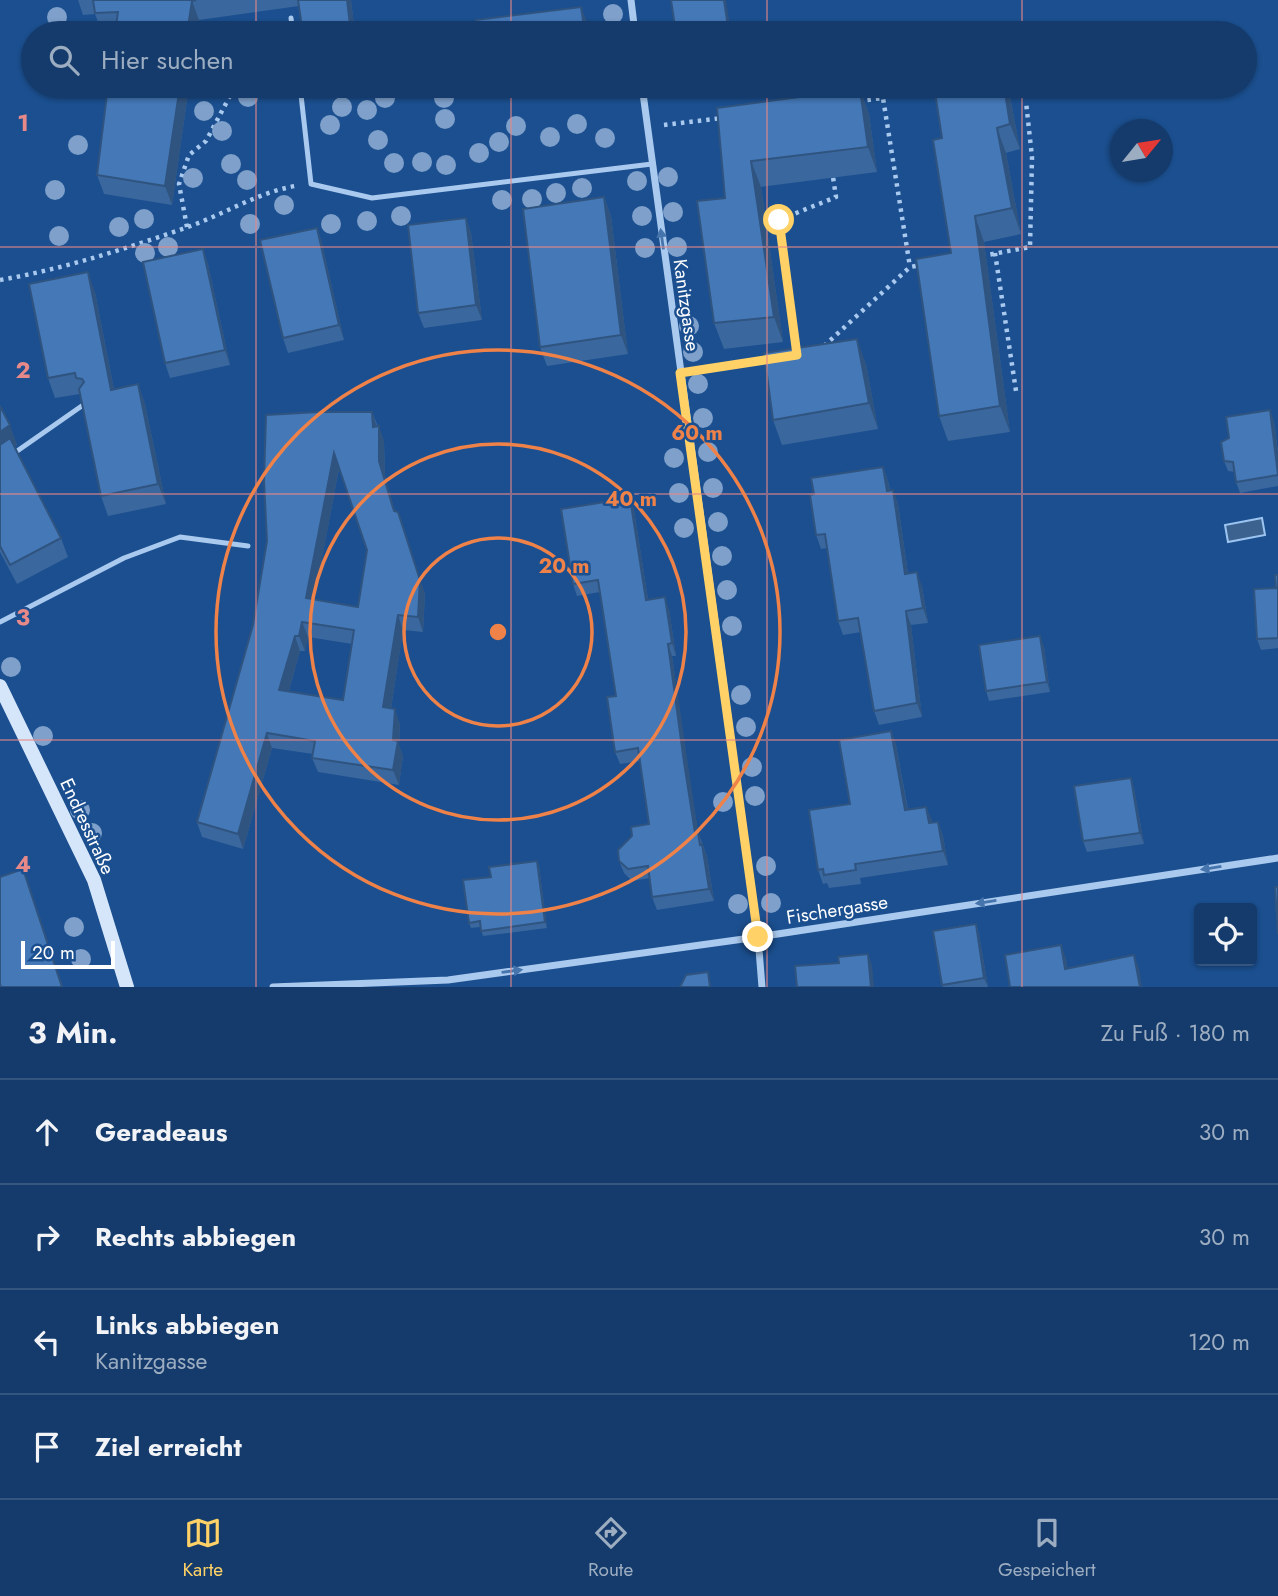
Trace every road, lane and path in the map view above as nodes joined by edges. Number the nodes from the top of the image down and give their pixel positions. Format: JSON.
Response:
{"nodes":[{"id":1,"x":631,"y":0,"type":"edge"},
{"id":2,"x":291,"y":18,"type":"dead end"},
{"id":3,"x":291,"y":21,"type":"edge"},
{"id":4,"x":634,"y":21,"type":"edge"},
{"id":5,"x":229,"y":98,"type":"edge"},
{"id":6,"x":301,"y":98,"type":"edge"},
{"id":7,"x":643,"y":98,"type":"edge"},
{"id":8,"x":855,"y":102,"type":"edge"},
{"id":9,"x":1026,"y":102,"type":"dead end"},
{"id":10,"x":730,"y":117,"type":"edge"},
{"id":11,"x":647,"y":127,"type":"junction"},
{"id":12,"x":652,"y":164,"type":"junction"},
{"id":13,"x":833,"y":177,"type":"edge"},
{"id":14,"x":311,"y":184,"type":"junction"},
{"id":15,"x":187,"y":227,"type":"junction"},
{"id":16,"x":995,"y":253,"type":"junction"},
{"id":17,"x":971,"y":257,"type":"edge"},
{"id":18,"x":923,"y":265,"type":"edge"},
{"id":19,"x":910,"y":267,"type":"junction"},
{"id":20,"x":0,"y":279,"type":"edge"},
{"id":21,"x":816,"y":353,"type":"edge"},
{"id":22,"x":807,"y":354,"type":"edge"},
{"id":23,"x":797,"y":355,"type":"junction"},
{"id":24,"x":784,"y":357,"type":"edge"},
{"id":25,"x":771,"y":359,"type":"edge"},
{"id":26,"x":680,"y":373,"type":"junction"},
{"id":27,"x":1016,"y":391,"type":"dead end"},
{"id":28,"x":86,"y":403,"type":"edge"},
{"id":29,"x":0,"y":463,"type":"edge"},
{"id":30,"x":248,"y":546,"type":"dead end"},
{"id":31,"x":0,"y":622,"type":"edge"},
{"id":32,"x":0,"y":687,"type":"edge"},
{"id":33,"x":1278,"y":858,"type":"edge"},
{"id":34,"x":758,"y":937,"type":"junction"},
{"id":35,"x":127,"y":987,"type":"edge"},
{"id":36,"x":273,"y":987,"type":"edge"},
{"id":37,"x":762,"y":987,"type":"edge"}],
"edges":[{"from":1,"to":4,"type":"street"},
{"from":2,"to":3,"type":"lane"},
{"from":5,"to":15,"type":"path"},
{"from":6,"to":14,"type":"lane"},
{"from":7,"to":11,"type":"street","name":"Kanitzgasse"},
{"from":8,"to":19,"type":"path"},
{"from":9,"to":16,"type":"path"},
{"from":10,"to":11,"type":"path"},
{"from":11,"to":12,"type":"street","name":"Kanitzgasse"},
{"from":12,"to":14,"type":"lane"},
{"from":26,"to":12,"type":"street","name":"Kanitzgasse","one_way":true},
{"from":13,"to":23,"type":"path"},
{"from":14,"to":15,"type":"path"},
{"from":15,"to":20,"type":"path"},
{"from":16,"to":17,"type":"path"},
{"from":16,"to":27,"type":"path"},
{"from":18,"to":19,"type":"path"},
{"from":19,"to":21,"type":"path"},
{"from":22,"to":23,"type":"path"},
{"from":23,"to":24,"type":"path"},
{"from":25,"to":26,"type":"path"},
{"from":26,"to":34,"type":"street","name":"Kanitzgasse"},
{"from":28,"to":29,"type":"lane"},
{"from":30,"to":31,"type":"lane"},
{"from":32,"to":35,"type":"street","name":"Endresstraße"},
{"from":33,"to":34,"type":"street","name":"Fischergasse","one_way":true},
{"from":36,"to":34,"type":"street","name":"Fischergasse","one_way":true},
{"from":34,"to":37,"type":"street","name":"Kanitzgasse"}]}
